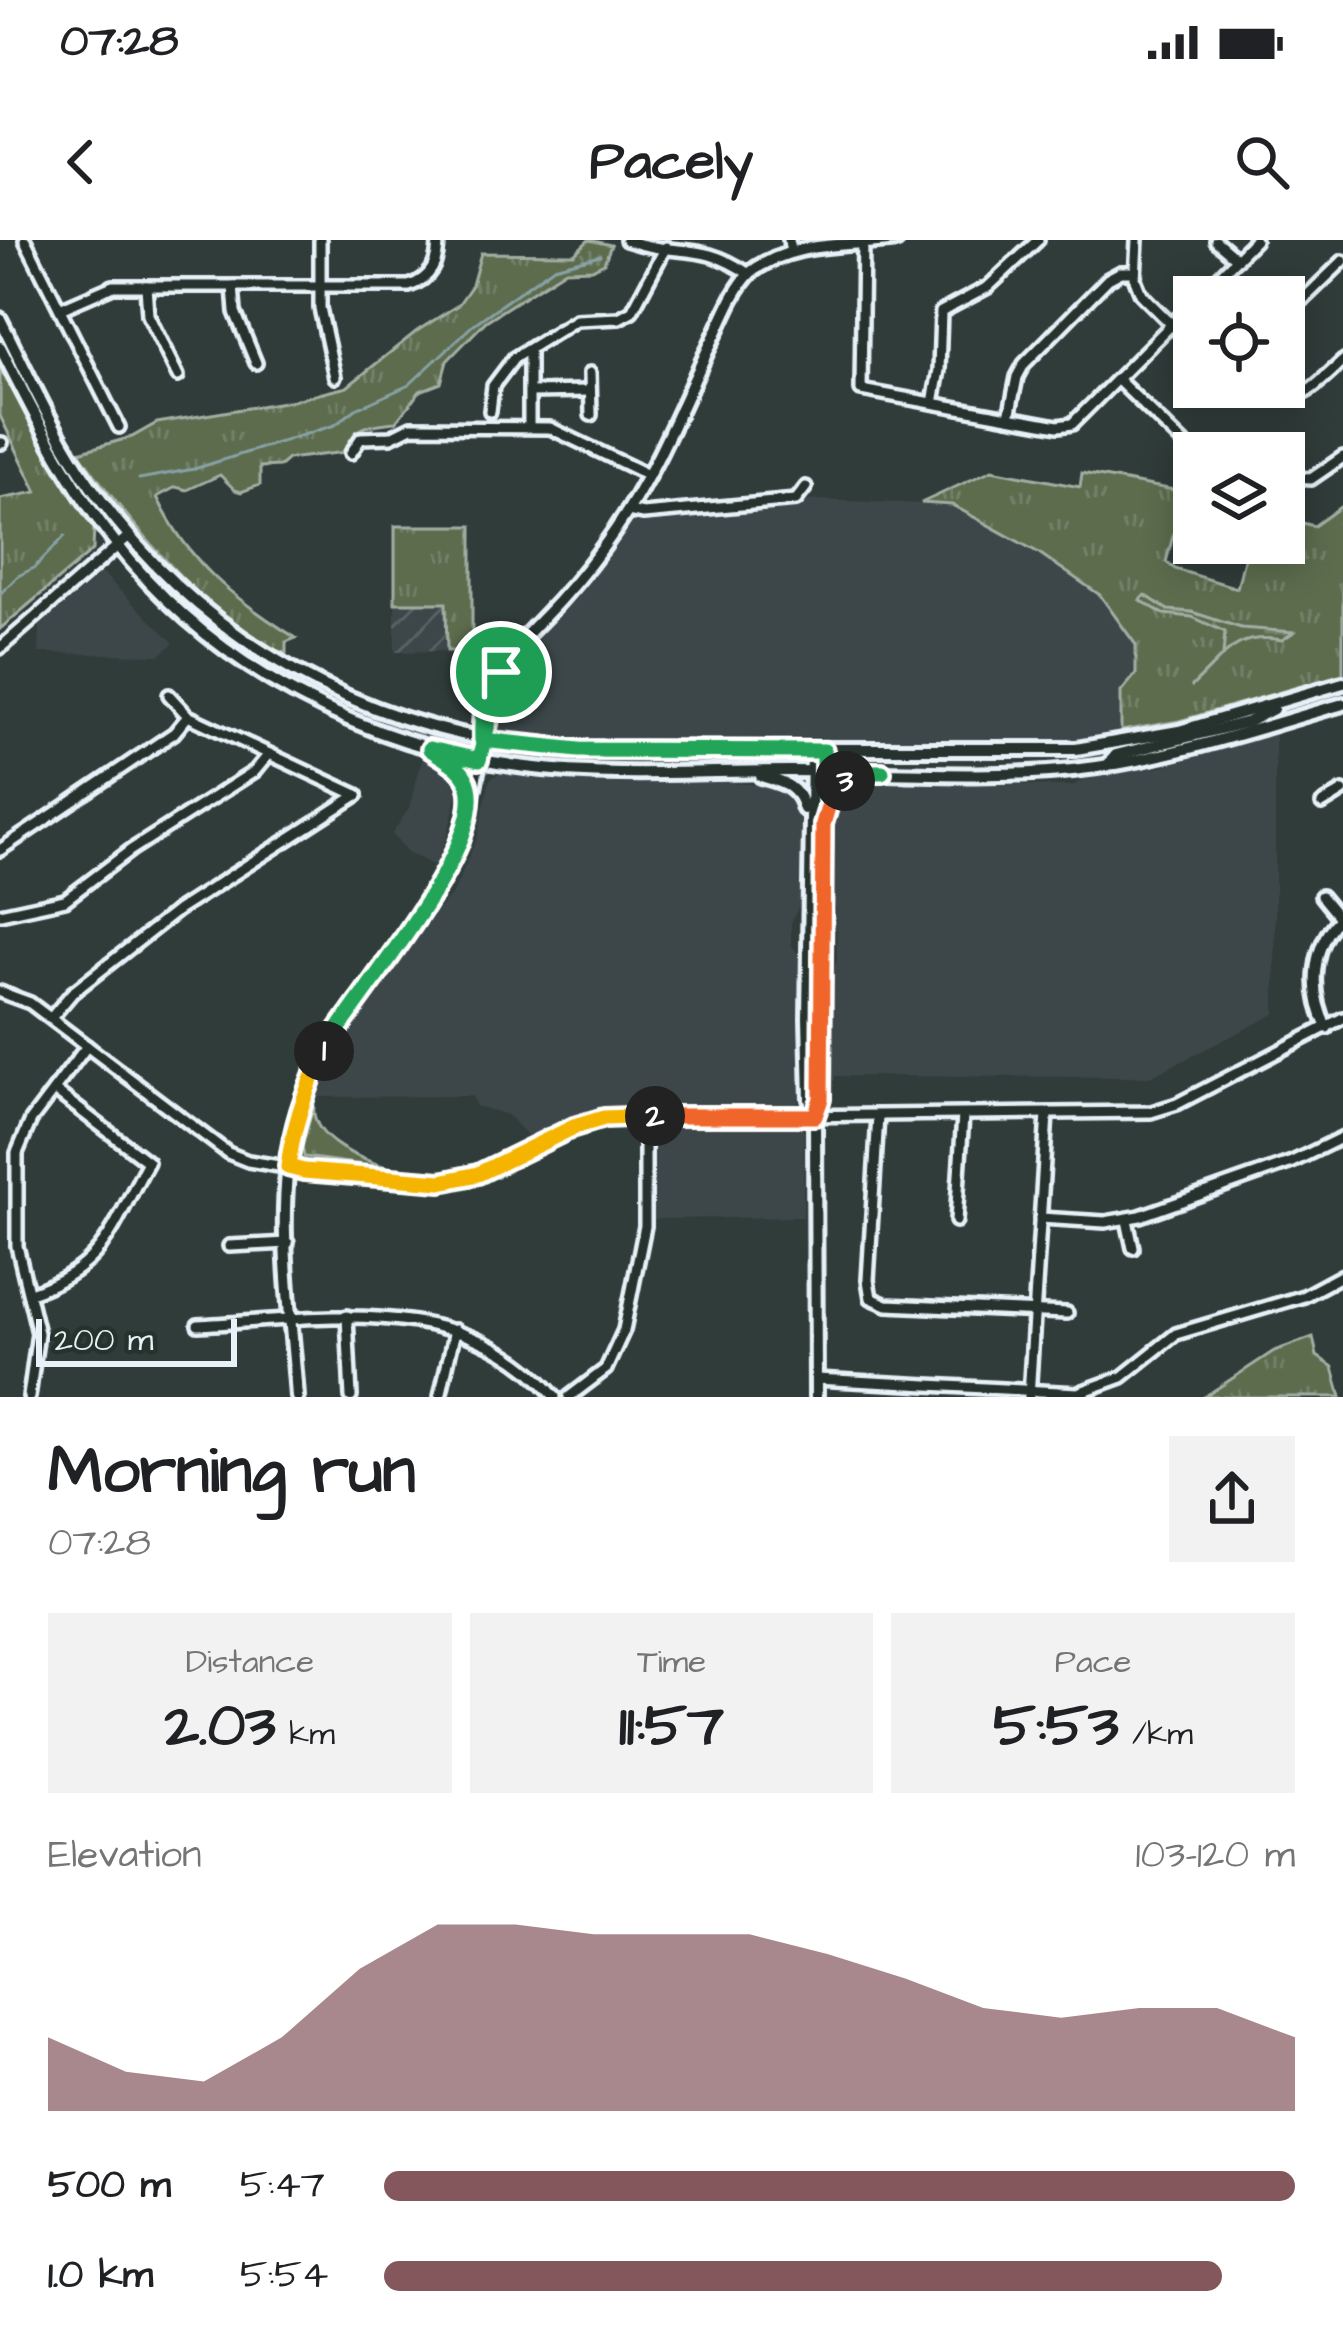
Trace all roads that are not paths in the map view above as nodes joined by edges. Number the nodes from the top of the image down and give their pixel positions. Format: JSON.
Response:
{"nodes":[{"id":1,"x":26,"y":240,"type":"edge"},
{"id":2,"x":320,"y":240,"type":"edge"},
{"id":3,"x":438,"y":240,"type":"edge"},
{"id":4,"x":626,"y":240,"type":"edge"},
{"id":5,"x":897,"y":240,"type":"edge"},
{"id":6,"x":1038,"y":240,"type":"edge"},
{"id":7,"x":1137,"y":240,"type":"edge"},
{"id":8,"x":1255,"y":240,"type":"edge"},
{"id":9,"x":863,"y":241,"type":"edge"},
{"id":10,"x":1216,"y":241,"type":"edge"},
{"id":11,"x":790,"y":243,"type":"edge"},
{"id":12,"x":666,"y":248,"type":"junction"},
{"id":13,"x":1237,"y":259,"type":"junction"},
{"id":14,"x":1343,"y":261,"type":"edge"},
{"id":15,"x":1135,"y":272,"type":"junction"},
{"id":16,"x":749,"y":274,"type":"junction"},
{"id":17,"x":1220,"y":276,"type":"edge"},
{"id":18,"x":146,"y":286,"type":"junction"},
{"id":19,"x":233,"y":286,"type":"junction"},
{"id":20,"x":320,"y":288,"type":"junction"},
{"id":21,"x":1305,"y":298,"type":"edge"},
{"id":22,"x":61,"y":309,"type":"junction"},
{"id":23,"x":0,"y":319,"type":"edge"},
{"id":24,"x":1171,"y":325,"type":"joint"},
{"id":25,"x":0,"y":347,"type":"edge"},
{"id":26,"x":529,"y":350,"type":"junction"},
{"id":27,"x":1343,"y":361,"type":"edge"},
{"id":28,"x":256,"y":363,"type":"dead end"},
{"id":29,"x":590,"y":373,"type":"dead end"},
{"id":30,"x":178,"y":376,"type":"dead end"},
{"id":31,"x":335,"y":377,"type":"dead end"},
{"id":32,"x":1118,"y":380,"type":"junction"},
{"id":33,"x":590,"y":391,"type":"junction"},
{"id":34,"x":530,"y":392,"type":"junction"},
{"id":35,"x":1305,"y":393,"type":"edge"},
{"id":36,"x":933,"y":403,"type":"junction"},
{"id":37,"x":490,"y":411,"type":"dead end"},
{"id":38,"x":590,"y":415,"type":"dead end"},
{"id":39,"x":1009,"y":417,"type":"junction"},
{"id":40,"x":119,"y":427,"type":"dead end"},
{"id":41,"x":529,"y":427,"type":"junction"},
{"id":42,"x":1173,"y":433,"type":"edge"},
{"id":43,"x":351,"y":453,"type":"dead end"},
{"id":44,"x":1343,"y":458,"type":"edge"},
{"id":45,"x":648,"y":475,"type":"junction"},
{"id":46,"x":1305,"y":479,"type":"edge"},
{"id":47,"x":806,"y":487,"type":"dead end"},
{"id":48,"x":628,"y":511,"type":"junction"},
{"id":49,"x":129,"y":536,"type":"junction"},
{"id":50,"x":117,"y":546,"type":"junction"},
{"id":51,"x":0,"y":648,"type":"edge"},
{"id":52,"x":1343,"y":683,"type":"edge"},
{"id":53,"x":169,"y":695,"type":"dead end"},
{"id":54,"x":1292,"y":698,"type":"junction"},
{"id":55,"x":1343,"y":704,"type":"edge"},
{"id":56,"x":188,"y":716,"type":"junction"},
{"id":57,"x":482,"y":740,"type":"junction"},
{"id":58,"x":430,"y":749,"type":"junction"},
{"id":59,"x":818,"y":751,"type":"junction"},
{"id":60,"x":268,"y":754,"type":"junction"},
{"id":61,"x":479,"y":760,"type":"junction"},
{"id":62,"x":1107,"y":766,"type":"junction"},
{"id":63,"x":743,"y":771,"type":"junction"},
{"id":64,"x":817,"y":771,"type":"junction"},
{"id":65,"x":882,"y":772,"type":"junction"},
{"id":66,"x":1343,"y":791,"type":"edge"},
{"id":67,"x":470,"y":803,"type":"junction"},
{"id":68,"x":1322,"y":804,"type":"dead end"},
{"id":69,"x":823,"y":824,"type":"junction"},
{"id":70,"x":808,"y":836,"type":"junction"},
{"id":71,"x":0,"y":850,"type":"edge"},
{"id":72,"x":1321,"y":896,"type":"dead end"},
{"id":73,"x":0,"y":914,"type":"edge"},
{"id":74,"x":1341,"y":916,"type":"edge"},
{"id":75,"x":0,"y":992,"type":"edge"},
{"id":76,"x":51,"y":1018,"type":"junction"},
{"id":77,"x":1343,"y":1018,"type":"edge"},
{"id":78,"x":1327,"y":1028,"type":"junction"},
{"id":79,"x":88,"y":1046,"type":"junction"},
{"id":80,"x":53,"y":1090,"type":"junction"},
{"id":81,"x":1047,"y":1114,"type":"junction"},
{"id":82,"x":963,"y":1115,"type":"junction"},
{"id":83,"x":645,"y":1116,"type":"junction"},
{"id":84,"x":815,"y":1116,"type":"junction"},
{"id":85,"x":878,"y":1116,"type":"junction"},
{"id":86,"x":1343,"y":1137,"type":"edge"},
{"id":87,"x":288,"y":1167,"type":"junction"},
{"id":88,"x":1040,"y":1218,"type":"junction"},
{"id":89,"x":1127,"y":1220,"type":"junction"},
{"id":90,"x":956,"y":1221,"type":"dead end"},
{"id":91,"x":288,"y":1243,"type":"junction"},
{"id":92,"x":229,"y":1246,"type":"dead end"},
{"id":93,"x":1133,"y":1248,"type":"dead end"},
{"id":94,"x":1343,"y":1275,"type":"edge"},
{"id":95,"x":30,"y":1294,"type":"junction"},
{"id":96,"x":1034,"y":1311,"type":"junction"},
{"id":97,"x":1066,"y":1313,"type":"dead end"},
{"id":98,"x":347,"y":1316,"type":"junction"},
{"id":99,"x":292,"y":1321,"type":"junction"},
{"id":100,"x":198,"y":1325,"type":"dead end"},
{"id":101,"x":454,"y":1330,"type":"junction"},
{"id":102,"x":816,"y":1379,"type":"junction"},
{"id":103,"x":868,"y":1382,"type":"junction"},
{"id":104,"x":1100,"y":1393,"type":"edge"},
{"id":105,"x":1029,"y":1395,"type":"edge"},
{"id":106,"x":29,"y":1397,"type":"edge"},
{"id":107,"x":297,"y":1397,"type":"edge"},
{"id":108,"x":351,"y":1397,"type":"edge"},
{"id":109,"x":440,"y":1397,"type":"edge"},
{"id":110,"x":555,"y":1397,"type":"edge"},
{"id":111,"x":569,"y":1397,"type":"edge"},
{"id":112,"x":816,"y":1397,"type":"edge"},
{"id":113,"x":868,"y":1397,"type":"edge"}],
"edges":[{"from":1,"to":22,"type":"street"},
{"from":2,"to":20,"type":"street"},
{"from":3,"to":20,"type":"street"},
{"from":4,"to":12,"type":"street"},
{"from":5,"to":9,"type":"main road"},
{"from":6,"to":36,"type":"street"},
{"from":7,"to":15,"type":"street"},
{"from":8,"to":13,"type":"street"},
{"from":9,"to":11,"type":"main road"},
{"from":9,"to":36,"type":"street"},
{"from":10,"to":13,"type":"street"},
{"from":11,"to":16,"type":"main road"},
{"from":12,"to":16,"type":"street"},
{"from":12,"to":26,"type":"street"},
{"from":13,"to":17,"type":"street"},
{"from":14,"to":21,"type":"street"},
{"from":15,"to":24,"type":"street"},
{"from":15,"to":39,"type":"street"},
{"from":16,"to":45,"type":"main road"},
{"from":18,"to":19,"type":"street"},
{"from":18,"to":22,"type":"street"},
{"from":18,"to":30,"type":"street"},
{"from":19,"to":20,"type":"street"},
{"from":19,"to":28,"type":"street"},
{"from":20,"to":31,"type":"street"},
{"from":22,"to":40,"type":"street"},
{"from":23,"to":49,"type":"main road"},
{"from":24,"to":32,"type":"street"},
{"from":25,"to":50,"type":"main road"},
{"from":26,"to":34,"type":"street"},
{"from":26,"to":37,"type":"street"},
{"from":27,"to":35,"type":"street"},
{"from":29,"to":33,"type":"street"},
{"from":32,"to":39,"type":"street"},
{"from":32,"to":42,"type":"street"},
{"from":33,"to":34,"type":"street"},
{"from":33,"to":38,"type":"street"},
{"from":34,"to":41,"type":"street"},
{"from":36,"to":39,"type":"street"},
{"from":41,"to":43,"type":"street"},
{"from":41,"to":45,"type":"street"},
{"from":44,"to":46,"type":"street"},
{"from":45,"to":48,"type":"main road"},
{"from":47,"to":48,"type":"street"},
{"from":48,"to":57,"type":"main road"},
{"from":49,"to":50,"type":"street"},
{"from":49,"to":57,"type":"main road"},
{"from":50,"to":51,"type":"street"},
{"from":50,"to":58,"type":"main road"},
{"from":52,"to":54,"type":"main road"},
{"from":53,"to":56,"type":"street"},
{"from":54,"to":59,"type":"main road"},
{"from":54,"to":62,"type":"main road"},
{"from":55,"to":62,"type":"main road"},
{"from":56,"to":60,"type":"street"},
{"from":56,"to":71,"type":"street"},
{"from":57,"to":59,"type":"main road"},
{"from":57,"to":61,"type":"main road"},
{"from":58,"to":61,"type":"main road"},
{"from":58,"to":67,"type":"main road"},
{"from":59,"to":64,"type":"main road"},
{"from":60,"to":73,"type":"street"},
{"from":60,"to":76,"type":"street"},
{"from":61,"to":63,"type":"main road"},
{"from":61,"to":67,"type":"main road"},
{"from":62,"to":65,"type":"main road"},
{"from":63,"to":64,"type":"main road"},
{"from":63,"to":70,"type":"main road"},
{"from":64,"to":65,"type":"main road"},
{"from":64,"to":69,"type":"main road"},
{"from":64,"to":70,"type":"main road"},
{"from":65,"to":69,"type":"main road"},
{"from":66,"to":68,"type":"street"},
{"from":67,"to":87,"type":"main road"},
{"from":69,"to":84,"type":"main road"},
{"from":70,"to":84,"type":"main road"},
{"from":72,"to":74,"type":"street"},
{"from":74,"to":78,"type":"street"},
{"from":75,"to":76,"type":"street"},
{"from":76,"to":79,"type":"street"},
{"from":77,"to":78,"type":"street"},
{"from":78,"to":81,"type":"street"},
{"from":79,"to":80,"type":"street"},
{"from":79,"to":87,"type":"street"},
{"from":80,"to":95,"type":"street"},
{"from":80,"to":95,"type":"street"},
{"from":81,"to":82,"type":"street"},
{"from":81,"to":88,"type":"street"},
{"from":82,"to":85,"type":"street"},
{"from":82,"to":90,"type":"street"},
{"from":83,"to":84,"type":"street"},
{"from":83,"to":87,"type":"street"},
{"from":83,"to":111,"type":"street"},
{"from":84,"to":85,"type":"street"},
{"from":84,"to":102,"type":"main road"},
{"from":85,"to":96,"type":"street"},
{"from":86,"to":89,"type":"street"},
{"from":87,"to":91,"type":"main road"},
{"from":88,"to":89,"type":"street"},
{"from":88,"to":96,"type":"street"},
{"from":89,"to":93,"type":"street"},
{"from":91,"to":92,"type":"street"},
{"from":91,"to":99,"type":"main road"},
{"from":94,"to":104,"type":"street"},
{"from":95,"to":106,"type":"street"},
{"from":96,"to":97,"type":"street"},
{"from":96,"to":105,"type":"street"},
{"from":98,"to":99,"type":"street"},
{"from":98,"to":101,"type":"street"},
{"from":98,"to":108,"type":"street"},
{"from":99,"to":100,"type":"street"},
{"from":99,"to":107,"type":"main road"},
{"from":101,"to":109,"type":"street"},
{"from":101,"to":110,"type":"street"},
{"from":102,"to":103,"type":"street"},
{"from":102,"to":112,"type":"main road"},
{"from":103,"to":105,"type":"street"},
{"from":103,"to":113,"type":"street"},
{"from":104,"to":105,"type":"street"}]}
